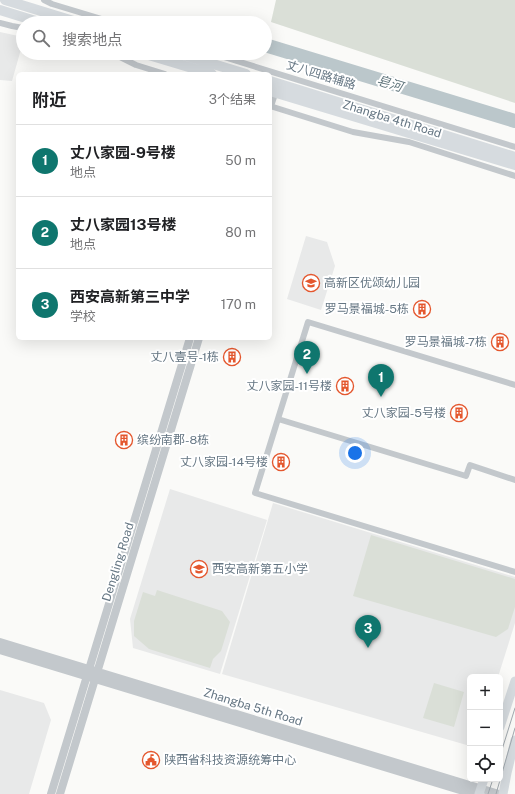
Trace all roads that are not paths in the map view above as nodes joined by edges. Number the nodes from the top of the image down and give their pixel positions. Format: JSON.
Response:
{"nodes":[{"id":1,"x":5,"y":0,"type":"edge"},
{"id":2,"x":44,"y":0,"type":"edge"},
{"id":3,"x":0,"y":10,"type":"edge"},
{"id":4,"x":19,"y":16,"type":"edge"},
{"id":5,"x":57,"y":16,"type":"edge"},
{"id":6,"x":92,"y":16,"type":"edge"},
{"id":7,"x":0,"y":23,"type":"edge"},
{"id":8,"x":16,"y":27,"type":"edge"},
{"id":9,"x":126,"y":60,"type":"edge"},
{"id":10,"x":165,"y":60,"type":"edge"},
{"id":11,"x":200,"y":60,"type":"edge"},
{"id":12,"x":234,"y":60,"type":"edge"},
{"id":13,"x":159,"y":72,"type":"edge"},
{"id":14,"x":205,"y":72,"type":"edge"},
{"id":15,"x":239,"y":72,"type":"edge"},
{"id":16,"x":273,"y":87,"type":"edge"},
{"id":17,"x":272,"y":107,"type":"edge"},
{"id":18,"x":515,"y":147,"type":"edge"},
{"id":19,"x":515,"y":157,"type":"edge"},
{"id":20,"x":515,"y":165,"type":"edge"},
{"id":21,"x":515,"y":176,"type":"edge"},
{"id":22,"x":189,"y":340,"type":"edge"},
{"id":23,"x":198,"y":340,"type":"edge"},
{"id":24,"x":515,"y":385,"type":"edge"},
{"id":25,"x":278,"y":419,"type":"junction"},
{"id":26,"x":515,"y":480,"type":"edge"},
{"id":27,"x":515,"y":572,"type":"edge"},
{"id":28,"x":0,"y":642,"type":"edge"},
{"id":29,"x":0,"y":650,"type":"edge"},
{"id":30,"x":92,"y":674,"type":"junction"},
{"id":31,"x":515,"y":681,"type":"edge"},
{"id":32,"x":503,"y":718,"type":"edge"},
{"id":33,"x":515,"y":740,"type":"edge"},
{"id":34,"x":483,"y":782,"type":"edge"},
{"id":35,"x":478,"y":792,"type":"edge"},
{"id":36,"x":52,"y":794,"type":"edge"},
{"id":37,"x":60,"y":794,"type":"edge"},
{"id":38,"x":499,"y":794,"type":"edge"},
{"id":39,"x":503,"y":794,"type":"edge"}],
"edges":[{"from":1,"to":5,"type":"main road"},
{"from":2,"to":6,"type":"street"},
{"from":3,"to":4,"type":"main road"},
{"from":7,"to":8,"type":"street"},
{"from":9,"to":13,"type":"street"},
{"from":10,"to":14,"type":"main road"},
{"from":11,"to":15,"type":"main road"},
{"from":12,"to":18,"type":"street","name":"丈八四路辅路"},
{"from":16,"to":19,"type":"main road","name":"Zhangba 4th Road"},
{"from":16,"to":20,"type":"main road","name":"Zhangba 4th Road"},
{"from":17,"to":21,"type":"street"},
{"from":22,"to":30,"type":"street","name":"Dengling Road"},
{"from":23,"to":30,"type":"street","name":"Dengling Road"},
{"from":24,"to":25,"type":"street"},
{"from":25,"to":26,"type":"street"},
{"from":25,"to":27,"type":"street"},
{"from":28,"to":30,"type":"street","name":"Zhangba 5th Road"},
{"from":29,"to":30,"type":"street","name":"Zhangba 5th Road"},
{"from":30,"to":35,"type":"street","name":"Zhangba 5th Road"},
{"from":30,"to":36,"type":"street","name":"Dengling Road"},
{"from":30,"to":37,"type":"street","name":"Dengling Road"},
{"from":31,"to":32,"type":"main road"},
{"from":33,"to":39,"type":"main road"},
{"from":34,"to":35,"type":"main road"},
{"from":35,"to":38,"type":"street","name":"Zhangba 5th Road"}]}
